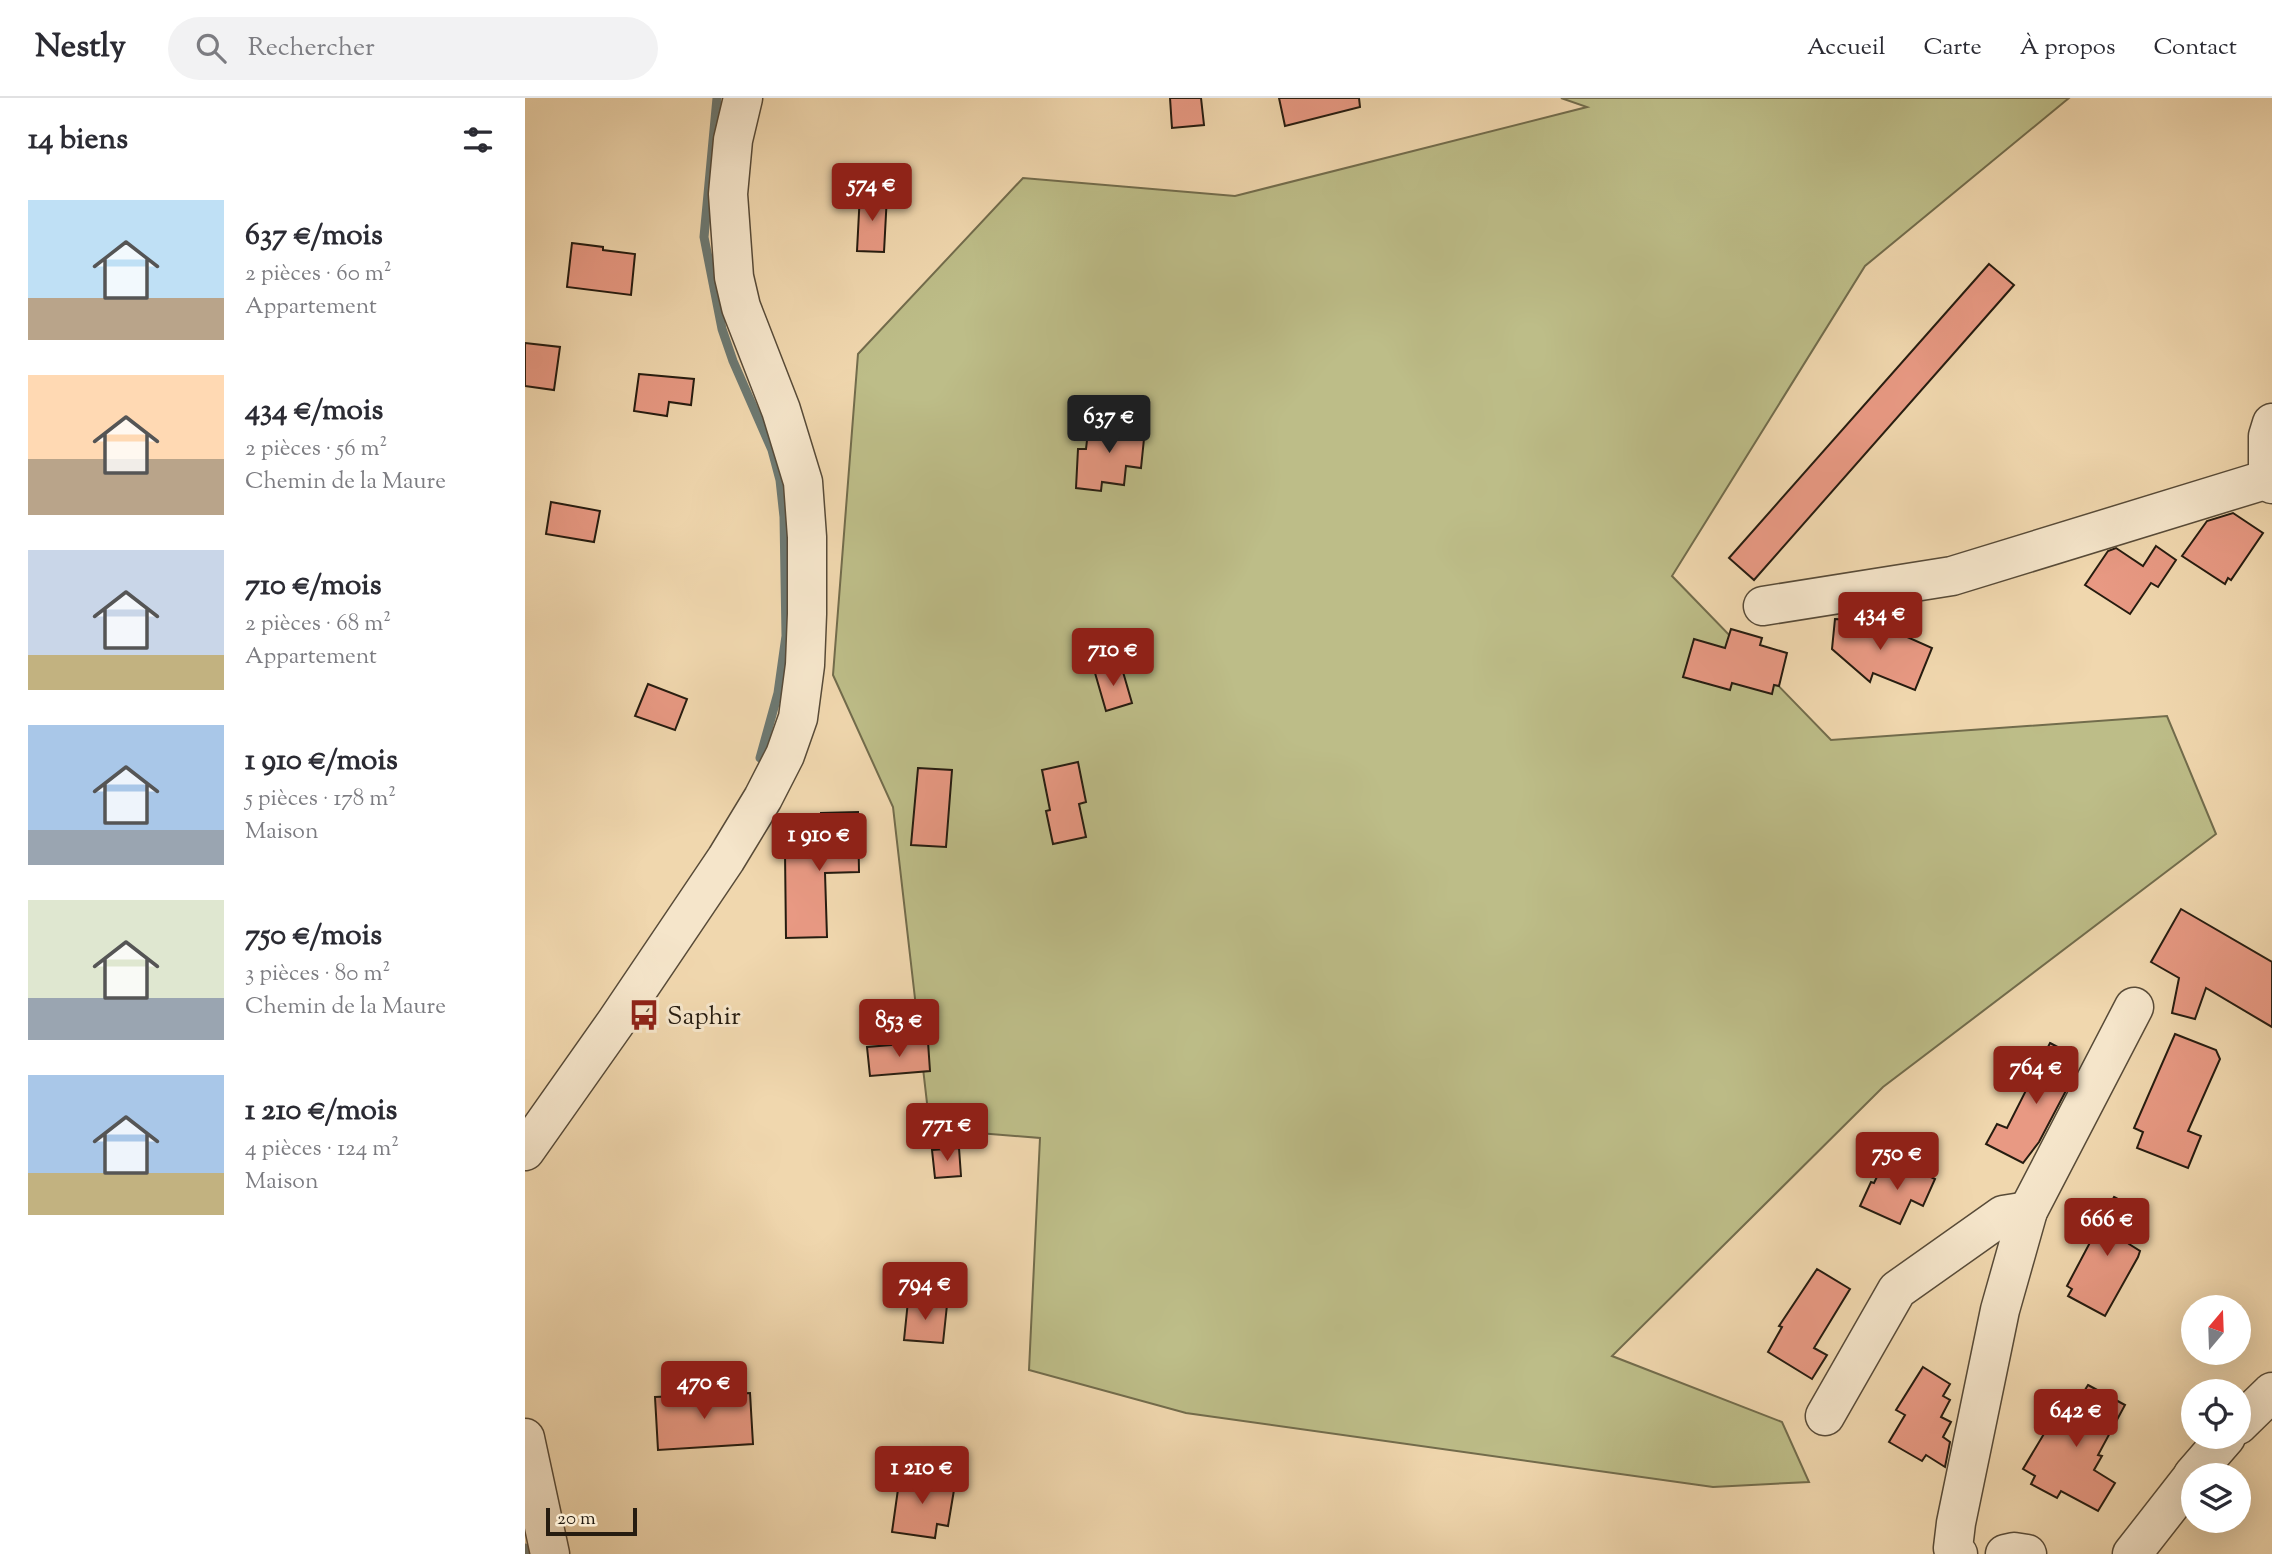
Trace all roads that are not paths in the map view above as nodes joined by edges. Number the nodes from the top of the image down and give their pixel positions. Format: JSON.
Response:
{"nodes":[{"id":1,"x":743,"y":98,"type":"edge"},
{"id":2,"x":2272,"y":423,"type":"edge"},
{"id":3,"x":2270,"y":481,"type":"edge"},
{"id":4,"x":1763,"y":606,"type":"dead end"},
{"id":5,"x":2134,"y":1007,"type":"dead end"},
{"id":6,"x":525,"y":1151,"type":"edge"},
{"id":7,"x":2028,"y":1211,"type":"junction"},
{"id":8,"x":2272,"y":1392,"type":"edge"},
{"id":9,"x":2251,"y":1412,"type":"edge"},
{"id":10,"x":1825,"y":1416,"type":"dead end"},
{"id":11,"x":525,"y":1438,"type":"edge"},
{"id":12,"x":2216,"y":1449,"type":"edge"},
{"id":13,"x":2204,"y":1463,"type":"edge"},
{"id":14,"x":2181,"y":1491,"type":"edge"},
{"id":15,"x":550,"y":1554,"type":"edge"},
{"id":16,"x":1958,"y":1554,"type":"edge"},
{"id":17,"x":2004,"y":1554,"type":"edge"},
{"id":18,"x":2027,"y":1554,"type":"edge"},
{"id":19,"x":2132,"y":1554,"type":"edge"}],
"edges":[{"from":1,"to":6,"type":"street"},
{"from":2,"to":3,"type":"street"},
{"from":3,"to":4,"type":"street"},
{"from":5,"to":7,"type":"street"},
{"from":7,"to":10,"type":"street"},
{"from":7,"to":16,"type":"street"},
{"from":8,"to":9,"type":"street"},
{"from":11,"to":15,"type":"street"},
{"from":12,"to":13,"type":"street"},
{"from":14,"to":19,"type":"street"},
{"from":17,"to":18,"type":"street"}]}
